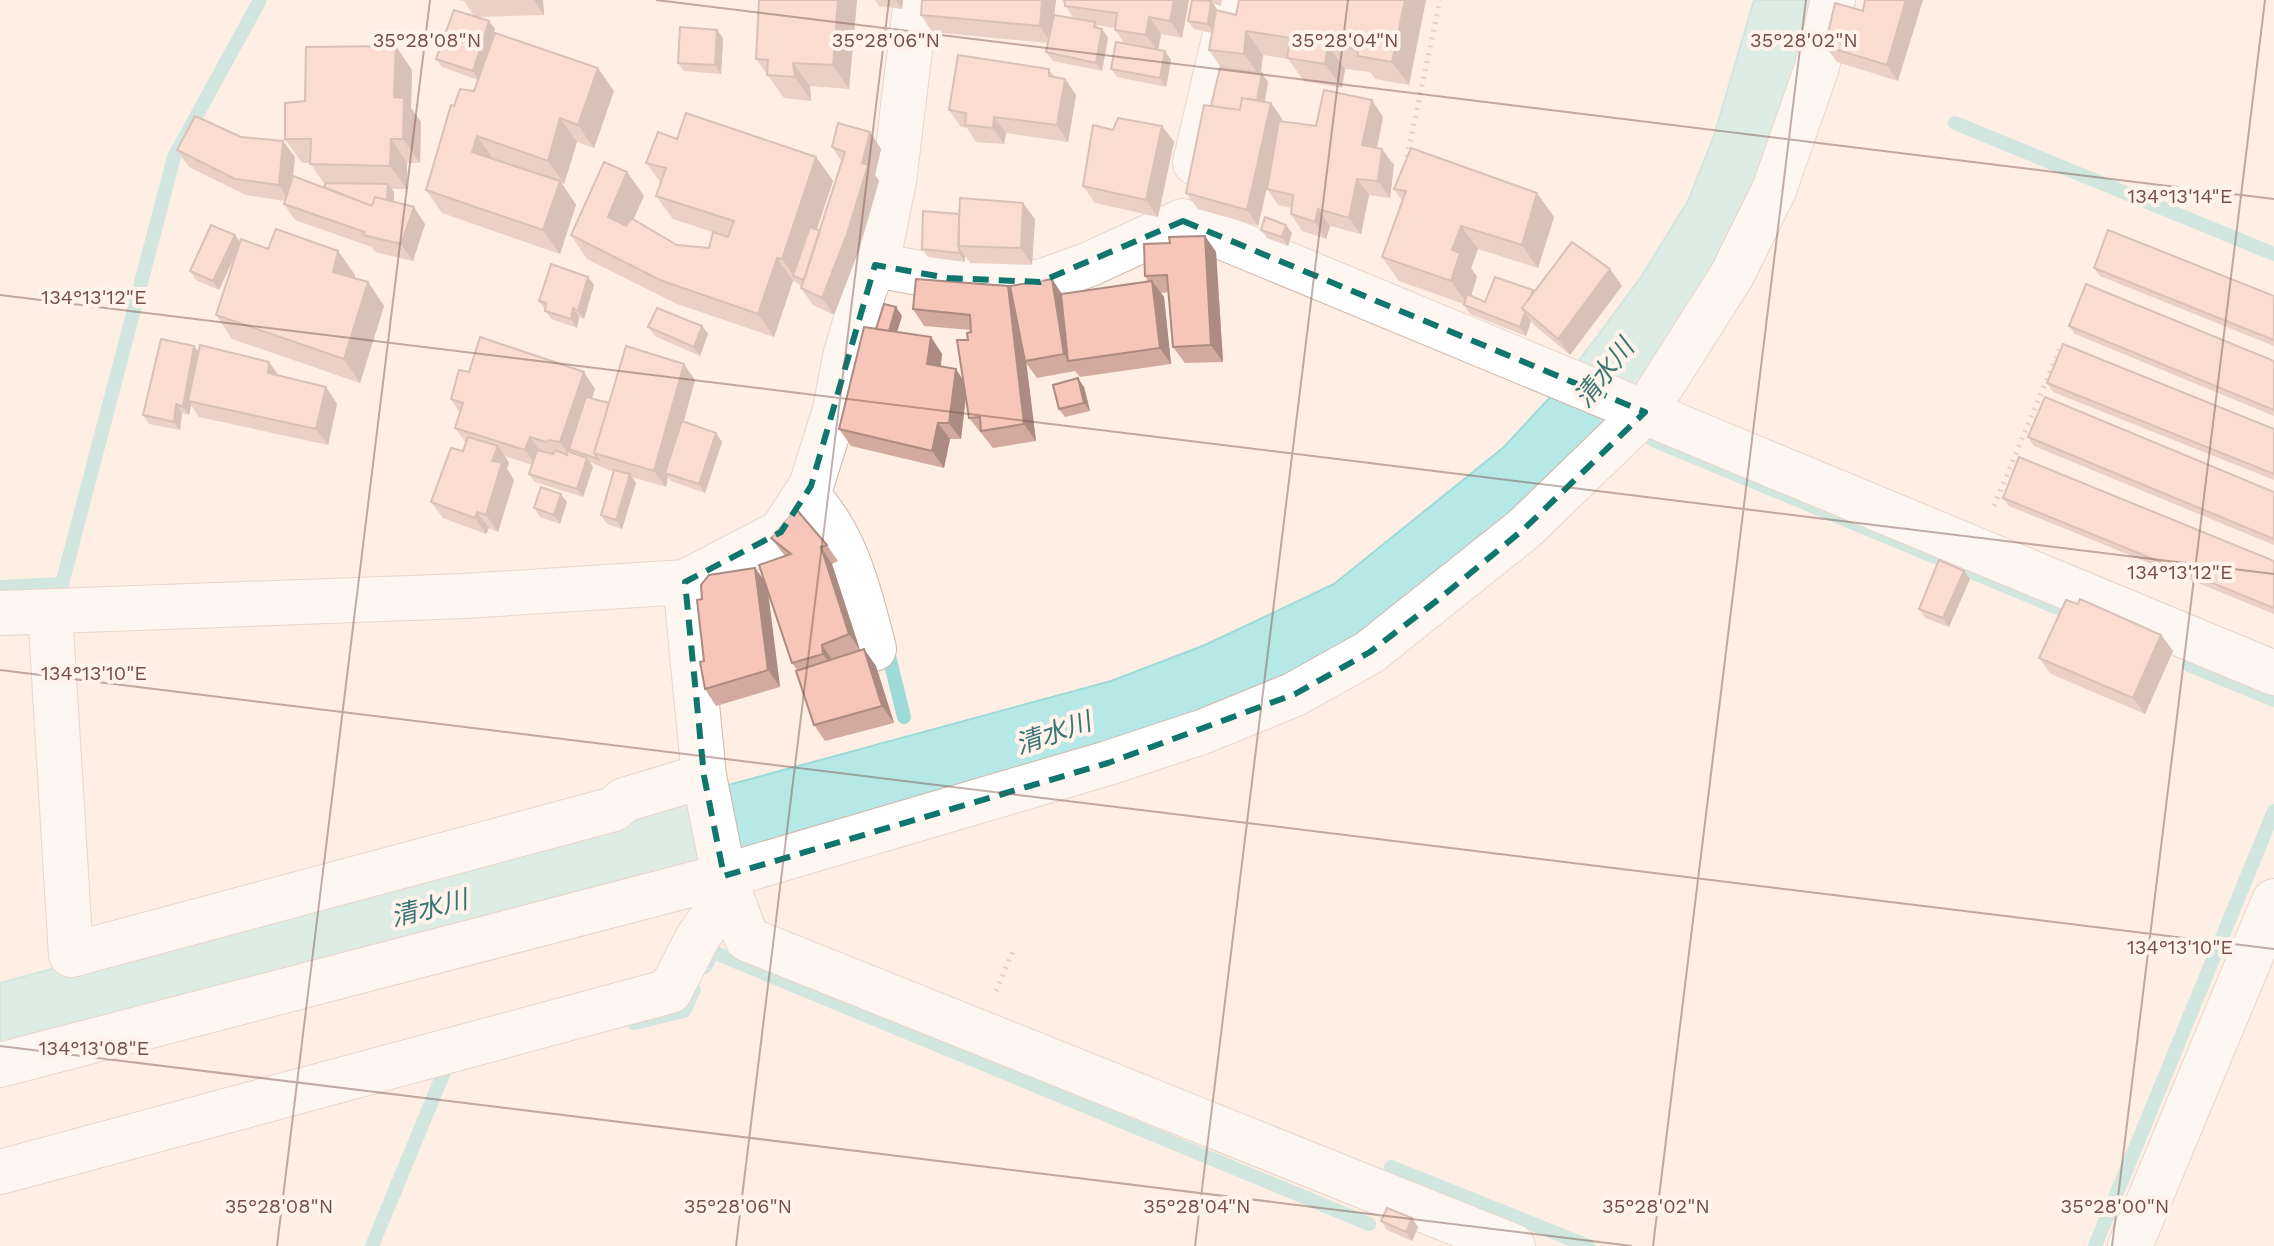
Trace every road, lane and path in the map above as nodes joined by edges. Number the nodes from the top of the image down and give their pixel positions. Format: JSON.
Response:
{"nodes":[{"id":1,"x":916,"y":0,"type":"edge"},
{"id":2,"x":1233,"y":0,"type":"edge"},
{"id":3,"x":1440,"y":0,"type":"edge"},
{"id":4,"x":1833,"y":0,"type":"edge"},
{"id":5,"x":1407,"y":160,"type":"edge"},
{"id":6,"x":1183,"y":221,"type":"junction"},
{"id":7,"x":875,"y":265,"type":"junction"},
{"id":8,"x":2060,"y":348,"type":"edge"},
{"id":9,"x":1645,"y":412,"type":"junction"},
{"id":10,"x":806,"y":494,"type":"junction"},
{"id":11,"x":1975,"y":549,"type":"junction"},
{"id":12,"x":685,"y":582,"type":"junction"},
{"id":13,"x":50,"y":612,"type":"junction"},
{"id":14,"x":0,"y":613,"type":"edge"},
{"id":15,"x":874,"y":649,"type":"dead end"},
{"id":16,"x":2274,"y":673,"type":"edge"},
{"id":17,"x":704,"y":776,"type":"junction"},
{"id":18,"x":727,"y":884,"type":"junction"},
{"id":19,"x":2274,"y":901,"type":"edge"},
{"id":20,"x":0,"y":1065,"type":"edge"},
{"id":21,"x":0,"y":1172,"type":"edge"},
{"id":22,"x":1513,"y":1246,"type":"edge"},
{"id":23,"x":2130,"y":1246,"type":"edge"}],
"edges":[{"from":1,"to":7,"type":"street"},
{"from":2,"to":6,"type":"street"},
{"from":3,"to":5,"type":"path"},
{"from":4,"to":9,"type":"street"},
{"from":6,"to":7,"type":"street"},
{"from":6,"to":9,"type":"street"},
{"from":7,"to":10,"type":"street"},
{"from":8,"to":11,"type":"path"},
{"from":9,"to":11,"type":"street"},
{"from":9,"to":18,"type":"street"},
{"from":10,"to":12,"type":"street"},
{"from":10,"to":15,"type":"street"},
{"from":11,"to":16,"type":"street"},
{"from":12,"to":13,"type":"street"},
{"from":12,"to":17,"type":"street"},
{"from":13,"to":14,"type":"street"},
{"from":13,"to":17,"type":"street"},
{"from":17,"to":18,"type":"street"},
{"from":18,"to":20,"type":"street"},
{"from":18,"to":21,"type":"street"},
{"from":18,"to":22,"type":"street"},
{"from":19,"to":23,"type":"street"}]}
